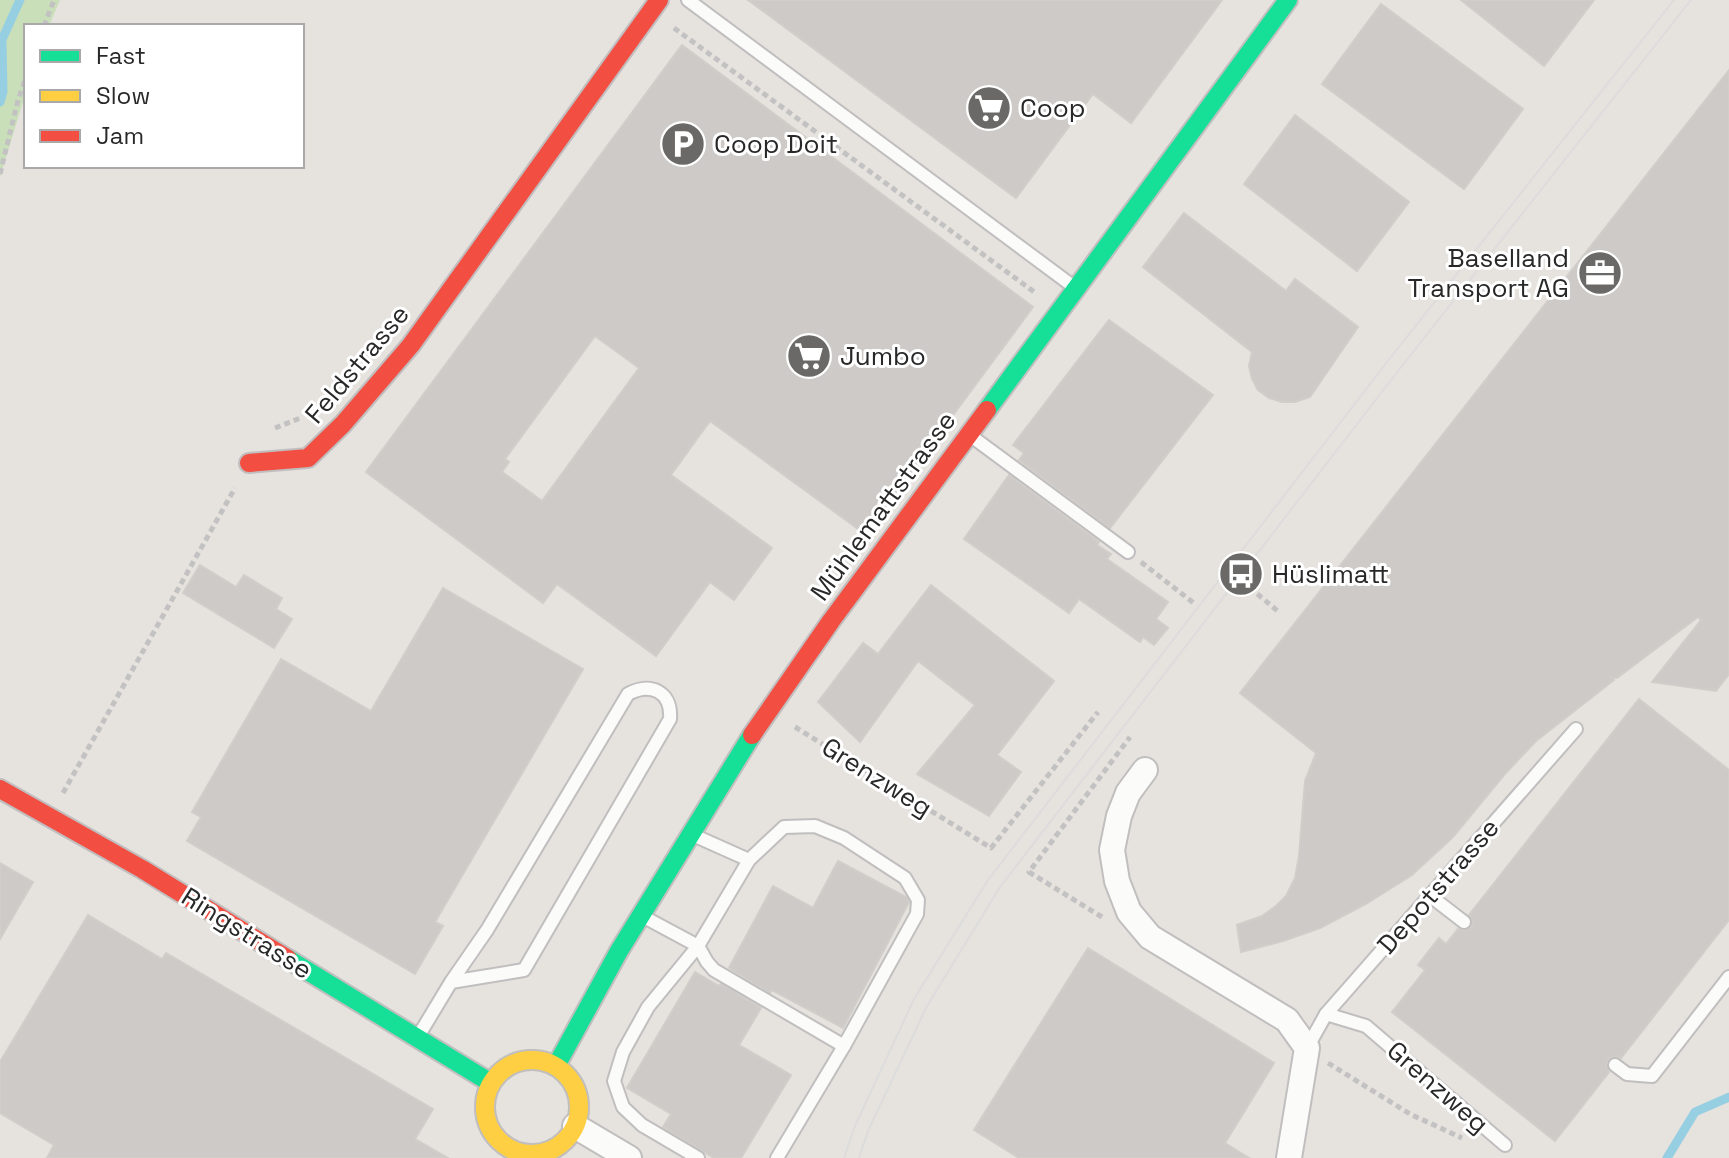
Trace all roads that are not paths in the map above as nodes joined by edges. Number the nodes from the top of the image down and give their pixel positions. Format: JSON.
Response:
{"nodes":[{"id":1,"x":688,"y":0,"type":"edge"},
{"id":2,"x":1288,"y":0,"type":"edge"},
{"id":3,"x":655,"y":6,"type":"edge"},
{"id":4,"x":1076,"y":288,"type":"junction"},
{"id":5,"x":968,"y":434,"type":"junction"},
{"id":6,"x":249,"y":463,"type":"road end"},
{"id":7,"x":1128,"y":552,"type":"road end"},
{"id":8,"x":1576,"y":729,"type":"dead end"},
{"id":9,"x":1145,"y":770,"type":"dead end"},
{"id":10,"x":0,"y":789,"type":"edge"},
{"id":11,"x":690,"y":833,"type":"junction"},
{"id":12,"x":749,"y":860,"type":"junction"},
{"id":13,"x":1429,"y":895,"type":"junction"},
{"id":14,"x":641,"y":915,"type":"junction"},
{"id":15,"x":1464,"y":922,"type":"dead end"},
{"id":16,"x":698,"y":946,"type":"junction"},
{"id":17,"x":1729,"y":977,"type":"edge"},
{"id":18,"x":451,"y":982,"type":"junction"},
{"id":19,"x":1326,"y":1014,"type":"junction"},
{"id":20,"x":417,"y":1038,"type":"junction"},
{"id":21,"x":844,"y":1046,"type":"junction"},
{"id":22,"x":1307,"y":1048,"type":"junction"},
{"id":23,"x":1615,"y":1065,"type":"dead end"},
{"id":24,"x":556,"y":1066,"type":"junction"},
{"id":25,"x":491,"y":1083,"type":"junction"},
{"id":26,"x":575,"y":1126,"type":"junction"},
{"id":27,"x":1505,"y":1145,"type":"dead end"},
{"id":28,"x":512,"y":1154,"type":"edge"},
{"id":29,"x":629,"y":1158,"type":"edge"},
{"id":30,"x":698,"y":1158,"type":"edge"},
{"id":31,"x":777,"y":1158,"type":"edge"},
{"id":32,"x":1289,"y":1158,"type":"edge"}],
"edges":[{"from":1,"to":4,"type":"lane"},
{"from":2,"to":4,"type":"main road","name":"Mühlemattstrasse"},
{"from":3,"to":6,"type":"main road","name":"Feldstrasse"},
{"from":4,"to":5,"type":"main road","name":"Mühlemattstrasse"},
{"from":5,"to":7,"type":"lane"},
{"from":5,"to":11,"type":"main road","name":"Mühlemattstrasse"},
{"from":8,"to":13,"type":"lane","name":"Depotstrasse"},
{"from":9,"to":22,"type":"street"},
{"from":10,"to":20,"type":"main road","name":"Ringstrasse"},
{"from":11,"to":12,"type":"lane"},
{"from":11,"to":14,"type":"main road","name":"Mühlemattstrasse"},
{"from":12,"to":16,"type":"lane"},
{"from":12,"to":21,"type":"lane"},
{"from":13,"to":15,"type":"lane"},
{"from":13,"to":19,"type":"lane","name":"Depotstrasse"},
{"from":14,"to":16,"type":"lane"},
{"from":14,"to":24,"type":"main road","name":"Mühlemattstrasse"},
{"from":16,"to":21,"type":"lane"},
{"from":16,"to":30,"type":"lane"},
{"from":17,"to":23,"type":"lane"},
{"from":18,"to":18,"type":"lane"},
{"from":18,"to":20,"type":"lane"},
{"from":19,"to":22,"type":"lane","name":"Depotstrasse"},
{"from":19,"to":27,"type":"lane","name":"Grenzweg"},
{"from":20,"to":25,"type":"main road","name":"Ringstrasse"},
{"from":21,"to":31,"type":"lane"},
{"from":22,"to":32,"type":"street"},
{"from":24,"to":25,"type":"main road"},
{"from":24,"to":26,"type":"main road"},
{"from":25,"to":28,"type":"main road"},
{"from":26,"to":28,"type":"main road"},
{"from":26,"to":29,"type":"street"}]}
